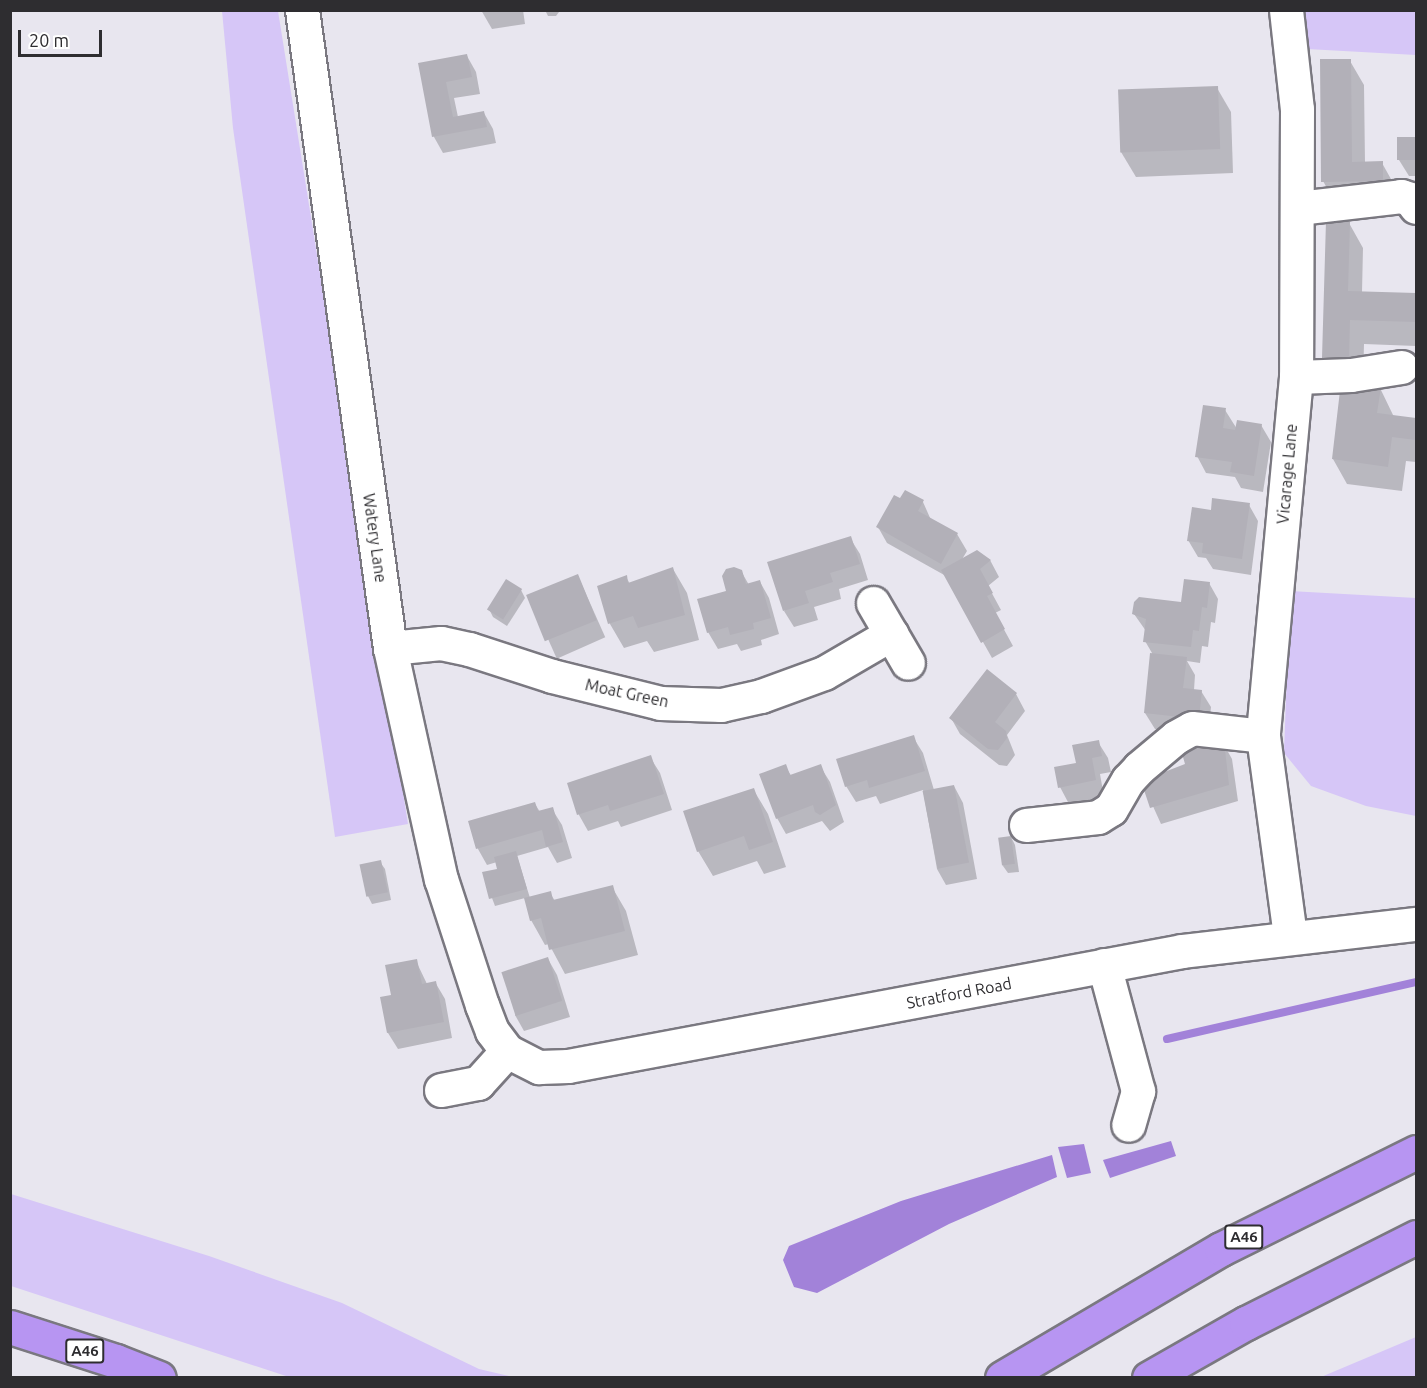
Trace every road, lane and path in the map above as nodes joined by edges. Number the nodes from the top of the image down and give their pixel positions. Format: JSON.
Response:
{"nodes":[{"id":1,"x":302,"y":10,"type":"edge"},
{"id":2,"x":1286,"y":10,"type":"edge"},
{"id":3,"x":1416,"y":207,"type":"edge"},
{"id":4,"x":1298,"y":208,"type":"junction"},
{"id":5,"x":1401,"y":367,"type":"dead end"},
{"id":6,"x":1296,"y":377,"type":"junction"},
{"id":7,"x":873,"y":603,"type":"dead end"},
{"id":8,"x":891,"y":634,"type":"junction"},
{"id":9,"x":390,"y":648,"type":"junction"},
{"id":10,"x":908,"y":663,"type":"dead end"},
{"id":11,"x":1263,"y":736,"type":"junction"},
{"id":12,"x":1026,"y":825,"type":"dead end"},
{"id":13,"x":1416,"y":924,"type":"edge"},
{"id":14,"x":1290,"y":937,"type":"junction"},
{"id":15,"x":1104,"y":965,"type":"junction"},
{"id":16,"x":507,"y":1051,"type":"junction"},
{"id":17,"x":441,"y":1090,"type":"dead end"},
{"id":18,"x":1128,"y":1125,"type":"dead end"},
{"id":19,"x":1416,"y":1134,"type":"edge"},
{"id":20,"x":1416,"y":1152,"type":"edge"},
{"id":21,"x":1416,"y":1237,"type":"edge"},
{"id":22,"x":1221,"y":1249,"type":"junction"},
{"id":23,"x":10,"y":1327,"type":"edge"},
{"id":24,"x":159,"y":1377,"type":"edge"},
{"id":25,"x":1002,"y":1377,"type":"edge"},
{"id":26,"x":1149,"y":1377,"type":"edge"}],
"edges":[{"from":1,"to":9,"type":"street","name":"Watery Lane"},
{"from":2,"to":4,"type":"street","name":"Vicarage Lane"},
{"from":3,"to":4,"type":"street"},
{"from":4,"to":6,"type":"street","name":"Vicarage Lane"},
{"from":5,"to":6,"type":"street"},
{"from":6,"to":11,"type":"street","name":"Vicarage Lane"},
{"from":7,"to":8,"type":"street"},
{"from":8,"to":9,"type":"street","name":"Moat Green"},
{"from":8,"to":10,"type":"street"},
{"from":9,"to":16,"type":"street","name":"Watery Lane"},
{"from":11,"to":12,"type":"street"},
{"from":11,"to":14,"type":"street","name":"Vicarage Lane"},
{"from":13,"to":14,"type":"street","name":"Stratford Road"},
{"from":14,"to":15,"type":"street","name":"Stratford Road"},
{"from":15,"to":16,"type":"street","name":"Stratford Road"},
{"from":15,"to":18,"type":"street"},
{"from":16,"to":17,"type":"street"},
{"from":19,"to":22,"type":"highway"},
{"from":20,"to":22,"type":"highway","number":"A46"},
{"from":21,"to":26,"type":"highway"},
{"from":22,"to":25,"type":"highway","number":"A46"},
{"from":23,"to":24,"type":"highway","number":"A46"}]}
